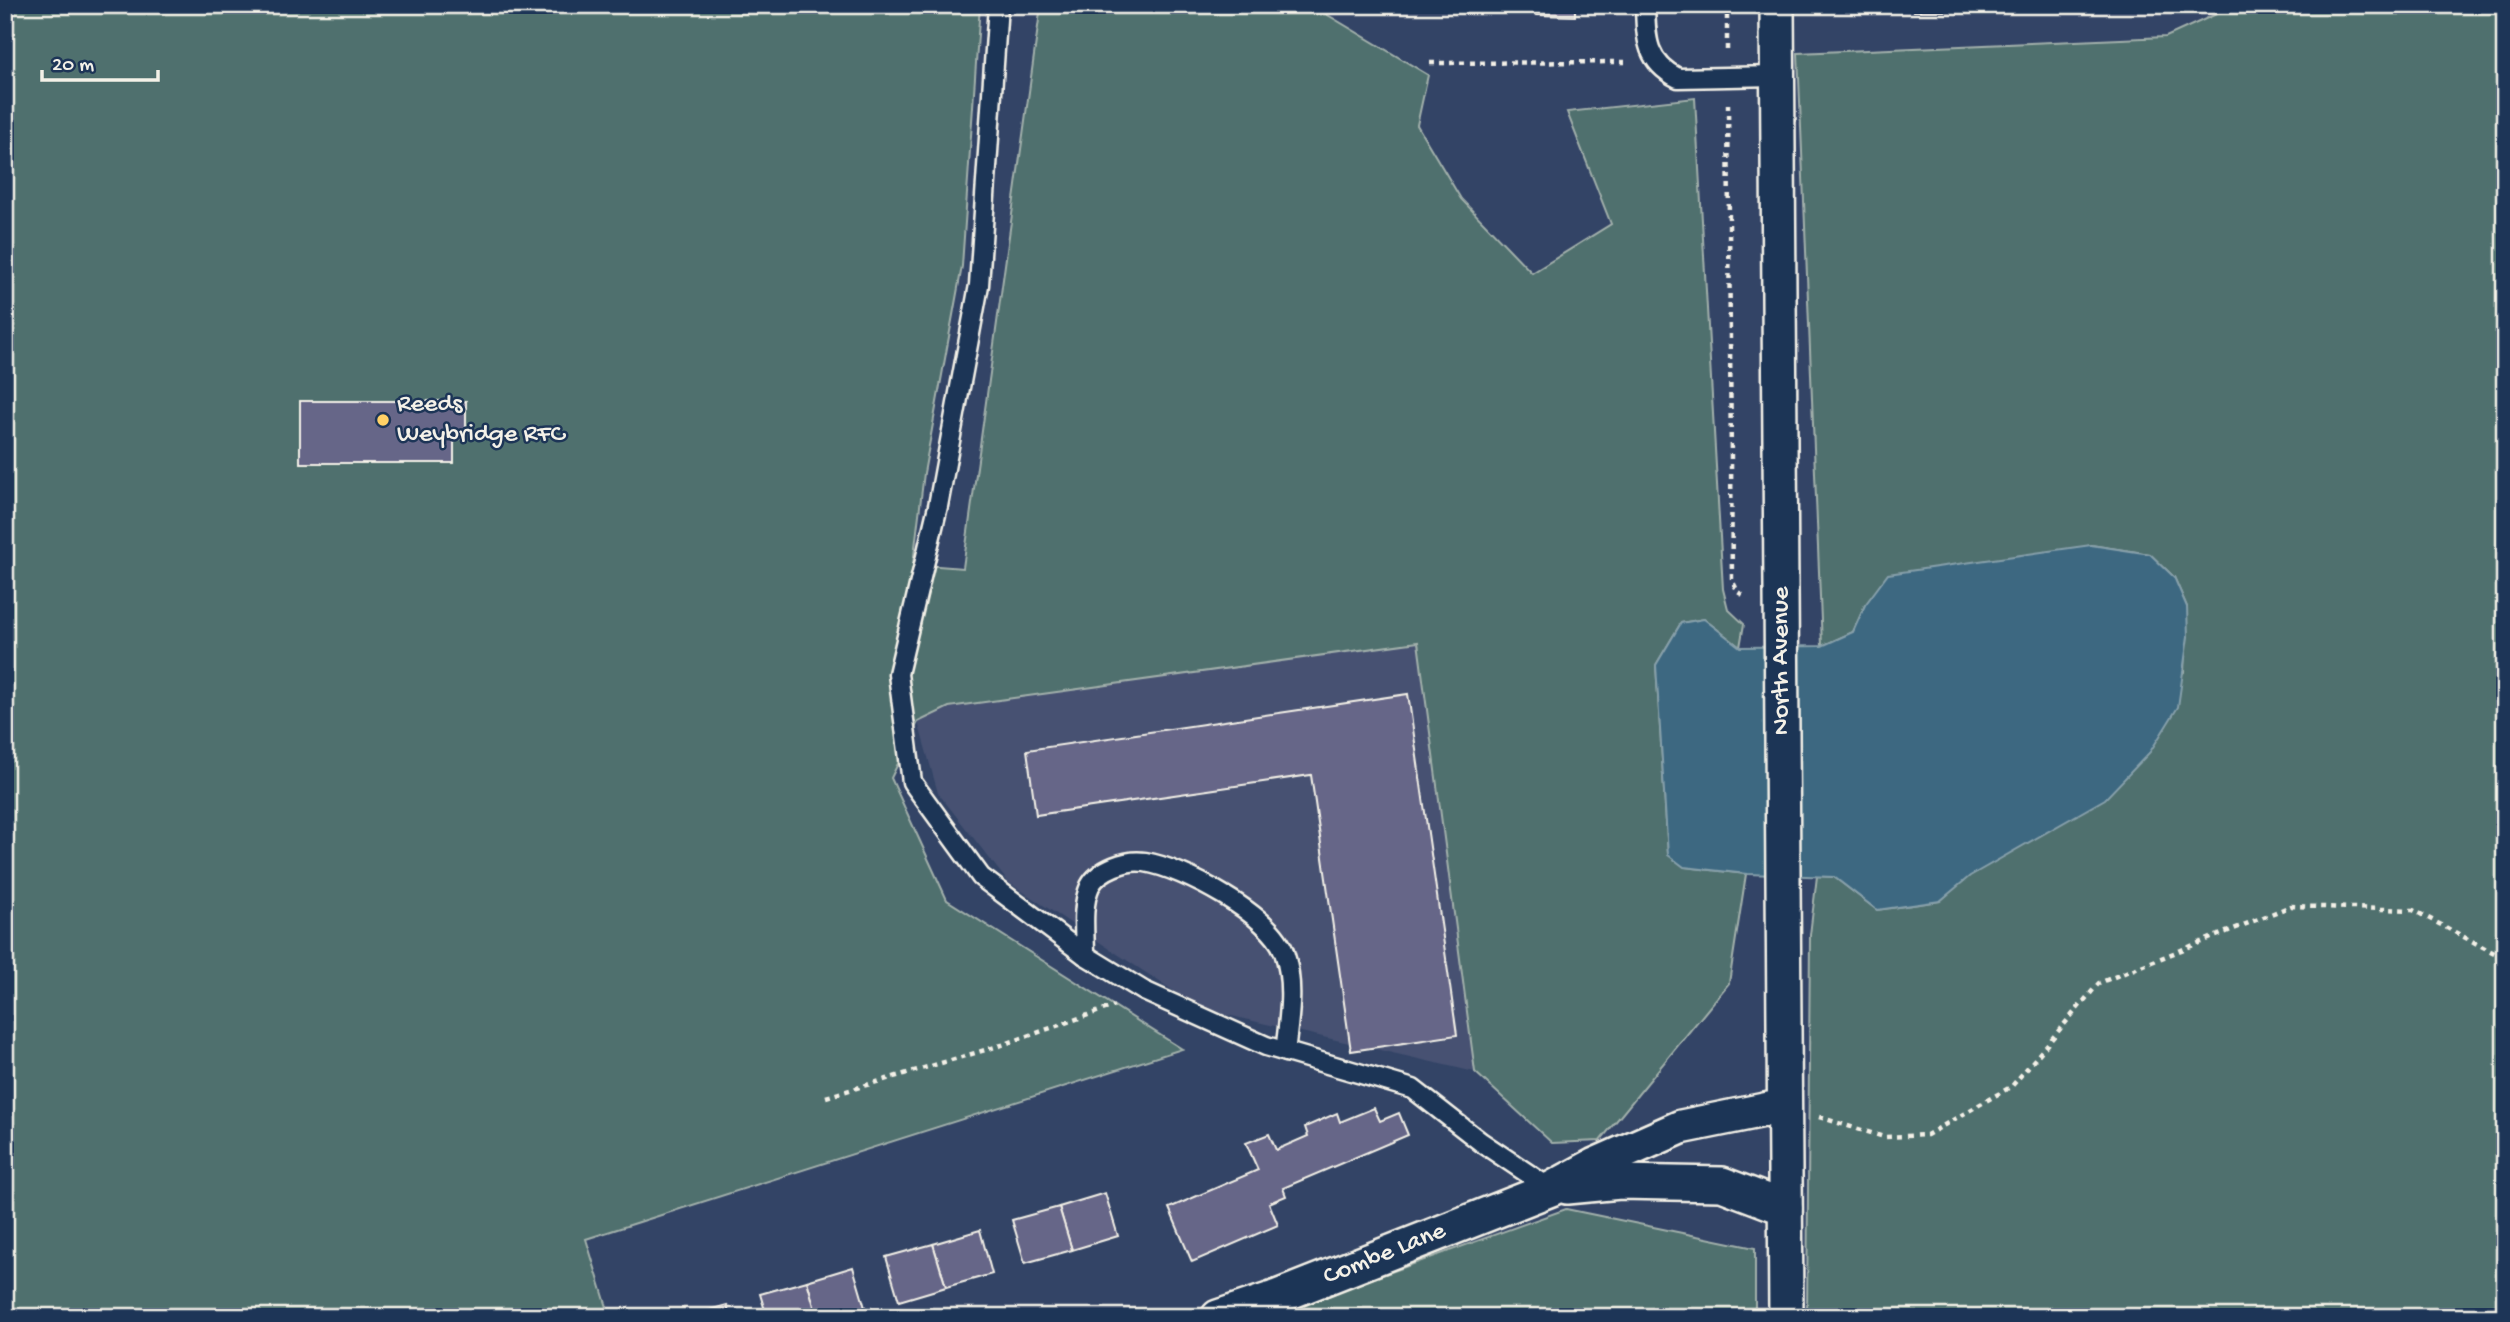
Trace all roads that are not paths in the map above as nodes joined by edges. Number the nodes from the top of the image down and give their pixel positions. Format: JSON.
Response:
{"nodes":[{"id":1,"x":998,"y":5,"type":"edge"},
{"id":2,"x":1645,"y":5,"type":"edge"},
{"id":3,"x":1777,"y":5,"type":"edge"},
{"id":4,"x":1777,"y":76,"type":"junction"},
{"id":5,"x":1085,"y":955,"type":"junction"},
{"id":6,"x":1285,"y":1052,"type":"junction"},
{"id":7,"x":1784,"y":1106,"type":"junction"},
{"id":8,"x":1551,"y":1189,"type":"junction"},
{"id":9,"x":1785,"y":1208,"type":"junction"},
{"id":10,"x":1218,"y":1317,"type":"edge"},
{"id":11,"x":1786,"y":1317,"type":"edge"}],
"edges":[{"from":1,"to":5,"type":"lane"},
{"from":2,"to":4,"type":"lane"},
{"from":3,"to":4,"type":"street","name":"North Avenue"},
{"from":4,"to":7,"type":"street","name":"North Avenue"},
{"from":5,"to":6,"type":"lane"},
{"from":5,"to":6,"type":"lane"},
{"from":6,"to":8,"type":"lane"},
{"from":7,"to":8,"type":"street","name":"Combe Lane"},
{"from":7,"to":9,"type":"street","name":"North Avenue"},
{"from":8,"to":9,"type":"street","name":"Combe Lane"},
{"from":8,"to":10,"type":"street","name":"Combe Lane"},
{"from":9,"to":11,"type":"street","name":"North Avenue"}]}
